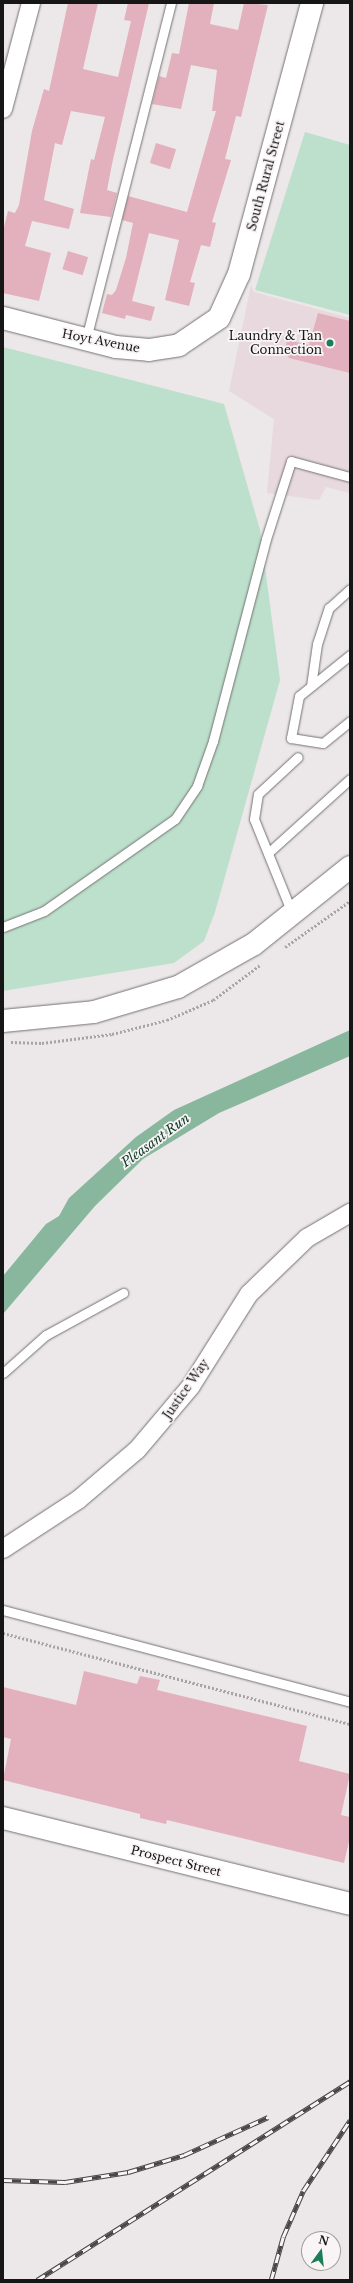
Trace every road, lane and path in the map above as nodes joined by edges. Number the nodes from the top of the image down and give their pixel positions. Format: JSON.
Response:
{"nodes":[{"id":1,"x":31,"y":3,"type":"edge"},
{"id":2,"x":171,"y":3,"type":"edge"},
{"id":3,"x":312,"y":3,"type":"edge"},
{"id":4,"x":3,"y":109,"type":"edge"},
{"id":5,"x":3,"y":318,"type":"edge"},
{"id":6,"x":197,"y":336,"type":"joint"},
{"id":7,"x":86,"y":340,"type":"junction"},
{"id":8,"x":350,"y":478,"type":"edge"},
{"id":9,"x":350,"y":589,"type":"edge"},
{"id":10,"x":350,"y":655,"type":"edge"},
{"id":11,"x":311,"y":686,"type":"junction"},
{"id":12,"x":350,"y":721,"type":"edge"},
{"id":13,"x":298,"y":757,"type":"dead end"},
{"id":14,"x":350,"y":779,"type":"edge"},
{"id":15,"x":268,"y":853,"type":"junction"},
{"id":16,"x":350,"y":867,"type":"edge"},
{"id":17,"x":292,"y":914,"type":"junction"},
{"id":18,"x":3,"y":927,"type":"edge"},
{"id":19,"x":3,"y":1021,"type":"edge"},
{"id":20,"x":350,"y":1212,"type":"edge"},
{"id":21,"x":123,"y":1293,"type":"dead end"},
{"id":22,"x":3,"y":1373,"type":"edge"},
{"id":23,"x":3,"y":1549,"type":"edge"},
{"id":24,"x":3,"y":1610,"type":"edge"},
{"id":25,"x":3,"y":1633,"type":"edge"},
{"id":26,"x":350,"y":1702,"type":"edge"},
{"id":27,"x":350,"y":1724,"type":"edge"},
{"id":28,"x":3,"y":1818,"type":"edge"},
{"id":29,"x":350,"y":1904,"type":"edge"}],
"edges":[{"from":1,"to":4,"type":"street"},
{"from":2,"to":7,"type":"lane"},
{"from":3,"to":6,"type":"main road","name":"South Rural Street"},
{"from":5,"to":7,"type":"main road","name":"Hoyt Avenue"},
{"from":6,"to":7,"type":"main road","name":"Hoyt Avenue"},
{"from":8,"to":18,"type":"lane"},
{"from":9,"to":11,"type":"lane"},
{"from":10,"to":11,"type":"lane"},
{"from":11,"to":12,"type":"lane"},
{"from":13,"to":15,"type":"lane"},
{"from":14,"to":15,"type":"lane"},
{"from":15,"to":17,"type":"lane"},
{"from":16,"to":17,"type":"main road"},
{"from":17,"to":19,"type":"main road"},
{"from":20,"to":23,"type":"street","name":"Justice Way"},
{"from":21,"to":22,"type":"lane"},
{"from":24,"to":26,"type":"lane"},
{"from":25,"to":27,"type":"path"},
{"from":28,"to":29,"type":"main road","name":"Prospect Street"}]}
